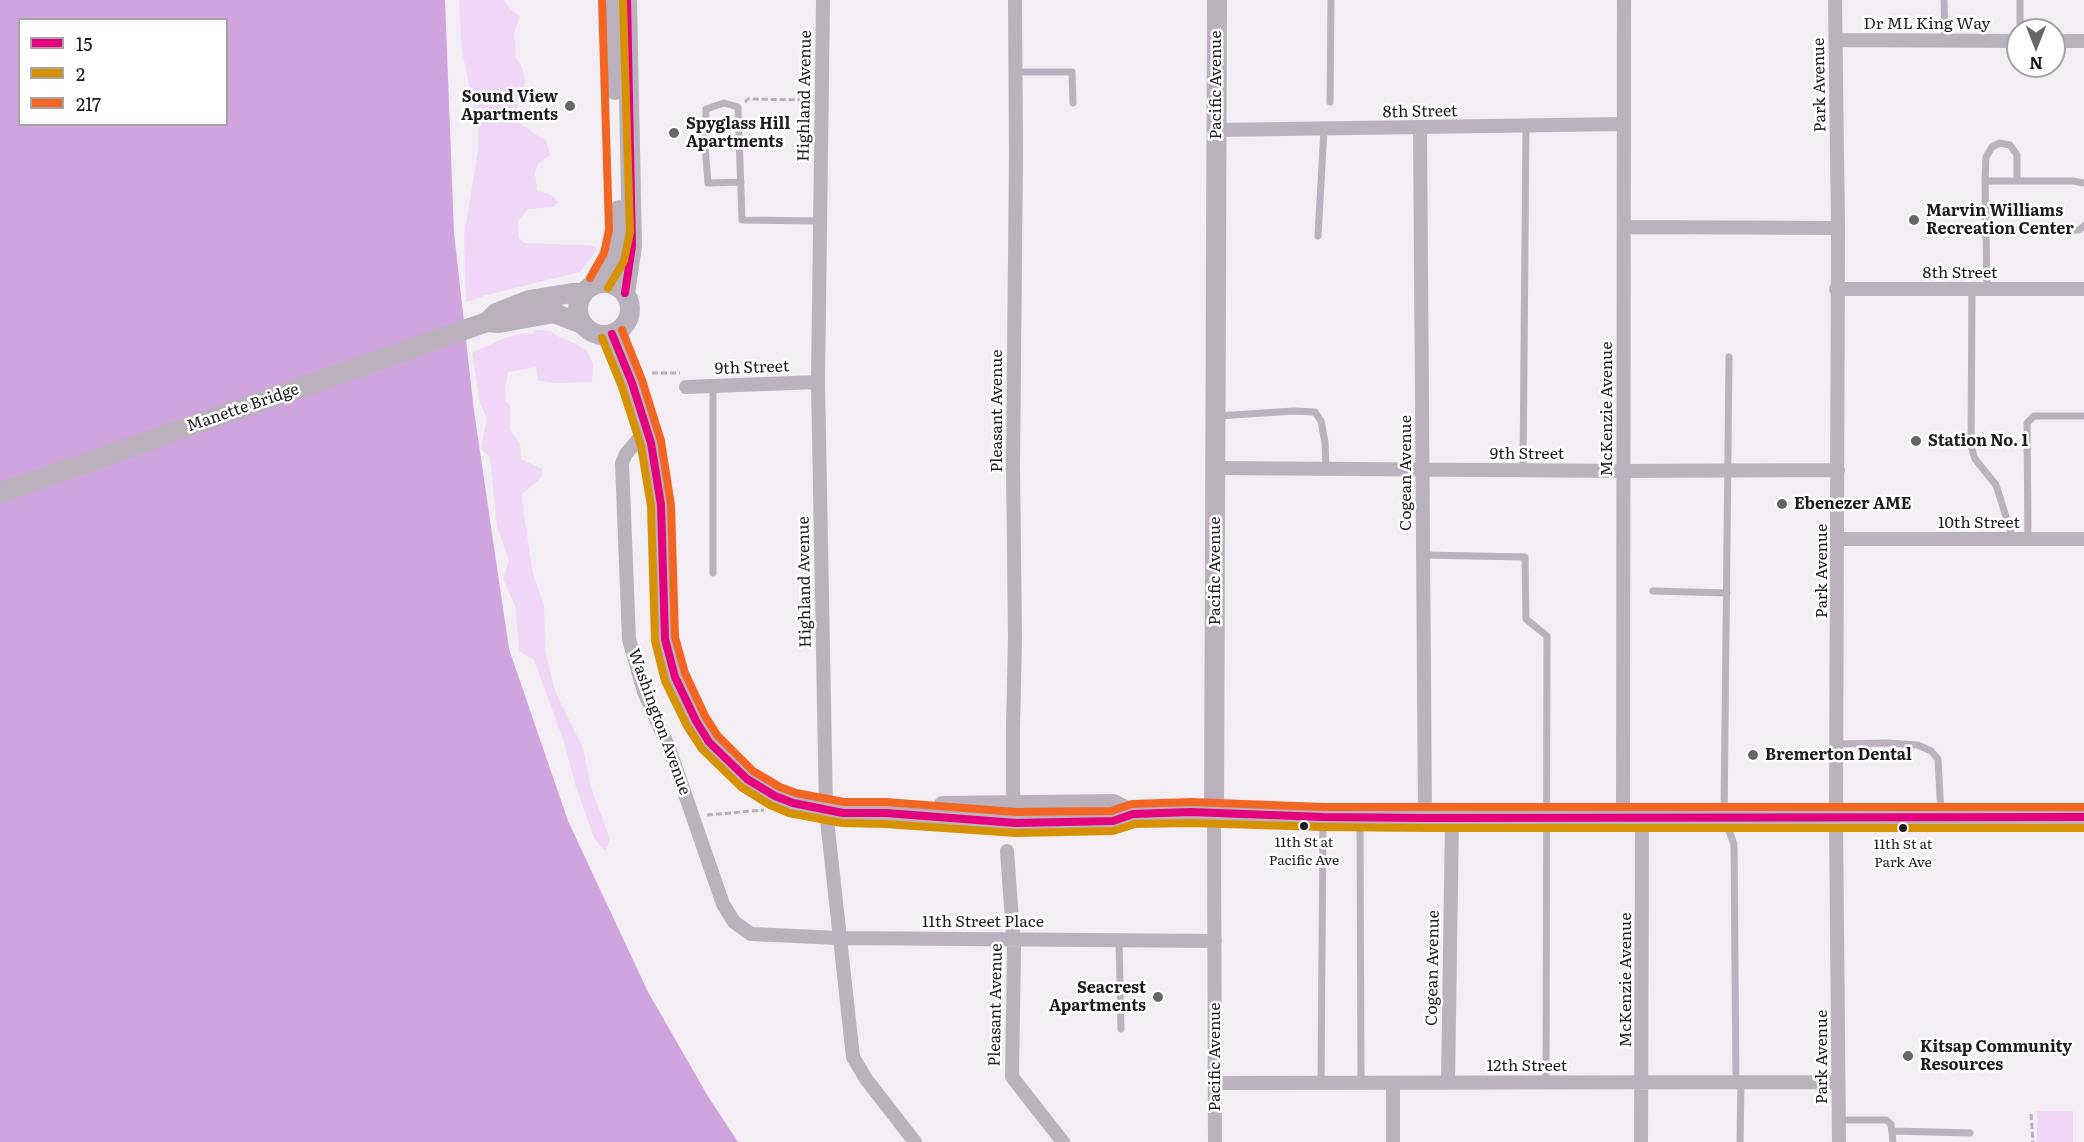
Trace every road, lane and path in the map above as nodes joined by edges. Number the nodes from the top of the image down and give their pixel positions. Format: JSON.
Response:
{"nodes":[{"id":1,"x":612,"y":0,"type":"edge"},
{"id":2,"x":627,"y":0,"type":"edge"},
{"id":3,"x":823,"y":0,"type":"edge"},
{"id":4,"x":1015,"y":0,"type":"edge"},
{"id":5,"x":1217,"y":0,"type":"edge"},
{"id":6,"x":1331,"y":0,"type":"edge"},
{"id":7,"x":1624,"y":0,"type":"edge"},
{"id":8,"x":1835,"y":0,"type":"edge"},
{"id":9,"x":1944,"y":0,"type":"edge"},
{"id":10,"x":2020,"y":0,"type":"edge"},
{"id":11,"x":2019,"y":18,"type":"edge"},
{"id":12,"x":1836,"y":40,"type":"junction"},
{"id":13,"x":1945,"y":41,"type":"junction"},
{"id":14,"x":2006,"y":41,"type":"edge"},
{"id":15,"x":2066,"y":41,"type":"edge"},
{"id":16,"x":2084,"y":41,"type":"edge"},
{"id":17,"x":1014,"y":72,"type":"junction"},
{"id":18,"x":812,"y":100,"type":"dead end"},
{"id":19,"x":1330,"y":102,"type":"dead end"},
{"id":20,"x":1073,"y":103,"type":"dead end"},
{"id":21,"x":738,"y":107,"type":"junction"},
{"id":22,"x":1624,"y":124,"type":"junction"},
{"id":23,"x":1526,"y":126,"type":"junction"},
{"id":24,"x":1420,"y":128,"type":"junction"},
{"id":25,"x":1324,"y":129,"type":"junction"},
{"id":26,"x":1216,"y":130,"type":"junction"},
{"id":27,"x":1986,"y":181,"type":"junction"},
{"id":28,"x":2017,"y":181,"type":"junction"},
{"id":29,"x":741,"y":182,"type":"junction"},
{"id":30,"x":2084,"y":183,"type":"edge"},
{"id":31,"x":820,"y":221,"type":"junction"},
{"id":32,"x":2084,"y":226,"type":"edge"},
{"id":33,"x":1624,"y":227,"type":"junction"},
{"id":34,"x":1838,"y":228,"type":"junction"},
{"id":35,"x":1987,"y":230,"type":"junction"},
{"id":36,"x":1318,"y":236,"type":"dead end"},
{"id":37,"x":599,"y":283,"type":"junction"},
{"id":38,"x":1836,"y":289,"type":"junction"},
{"id":39,"x":1987,"y":289,"type":"junction"},
{"id":40,"x":2084,"y":289,"type":"edge"},
{"id":41,"x":1972,"y":290,"type":"junction"},
{"id":42,"x":625,"y":292,"type":"junction"},
{"id":43,"x":582,"y":293,"type":"junction"},
{"id":44,"x":487,"y":322,"type":"junction"},
{"id":45,"x":582,"y":324,"type":"junction"},
{"id":46,"x":612,"y":334,"type":"junction"},
{"id":47,"x":1730,"y":357,"type":"dead end"},
{"id":48,"x":652,"y":373,"type":"dead end"},
{"id":49,"x":685,"y":380,"type":"joint"},
{"id":50,"x":818,"y":382,"type":"junction"},
{"id":51,"x":713,"y":386,"type":"junction"},
{"id":52,"x":1215,"y":416,"type":"junction"},
{"id":53,"x":2084,"y":416,"type":"edge"},
{"id":54,"x":647,"y":429,"type":"junction"},
{"id":55,"x":1215,"y":468,"type":"junction"},
{"id":56,"x":1326,"y":469,"type":"junction"},
{"id":57,"x":1422,"y":470,"type":"junction"},
{"id":58,"x":1523,"y":470,"type":"junction"},
{"id":59,"x":1838,"y":470,"type":"junction"},
{"id":60,"x":1623,"y":471,"type":"junction"},
{"id":61,"x":1729,"y":471,"type":"junction"},
{"id":62,"x":0,"y":493,"type":"edge"},
{"id":63,"x":1839,"y":539,"type":"junction"},
{"id":64,"x":2013,"y":539,"type":"junction"},
{"id":65,"x":2028,"y":540,"type":"junction"},
{"id":66,"x":2084,"y":540,"type":"edge"},
{"id":67,"x":1423,"y":555,"type":"junction"},
{"id":68,"x":713,"y":573,"type":"dead end"},
{"id":69,"x":1653,"y":591,"type":"dead end"},
{"id":70,"x":1727,"y":592,"type":"junction"},
{"id":71,"x":1837,"y":744,"type":"junction"},
{"id":72,"x":768,"y":810,"type":"dead end"},
{"id":73,"x":826,"y":811,"type":"junction"},
{"id":74,"x":1214,"y":812,"type":"junction"},
{"id":75,"x":1016,"y":814,"type":"junction"},
{"id":76,"x":706,"y":815,"type":"dead end"},
{"id":77,"x":1323,"y":817,"type":"junction"},
{"id":78,"x":1360,"y":817,"type":"junction"},
{"id":79,"x":1836,"y":817,"type":"junction"},
{"id":80,"x":1941,"y":817,"type":"junction"},
{"id":81,"x":2084,"y":817,"type":"edge"},
{"id":82,"x":1425,"y":818,"type":"junction"},
{"id":83,"x":1452,"y":818,"type":"junction"},
{"id":84,"x":1546,"y":818,"type":"junction"},
{"id":85,"x":1632,"y":818,"type":"junction"},
{"id":86,"x":1724,"y":818,"type":"junction"},
{"id":87,"x":1007,"y":851,"type":"dead end"},
{"id":88,"x":751,"y":934,"type":"joint"},
{"id":89,"x":839,"y":938,"type":"junction"},
{"id":90,"x":1013,"y":938,"type":"junction"},
{"id":91,"x":1119,"y":940,"type":"junction"},
{"id":92,"x":1215,"y":941,"type":"junction"},
{"id":93,"x":1120,"y":1029,"type":"dead end"},
{"id":94,"x":1838,"y":1082,"type":"junction"},
{"id":95,"x":1215,"y":1083,"type":"junction"},
{"id":96,"x":1321,"y":1083,"type":"junction"},
{"id":97,"x":1361,"y":1083,"type":"junction"},
{"id":98,"x":1393,"y":1083,"type":"junction"},
{"id":99,"x":1448,"y":1083,"type":"junction"},
{"id":100,"x":1546,"y":1083,"type":"junction"},
{"id":101,"x":1642,"y":1083,"type":"junction"},
{"id":102,"x":1738,"y":1083,"type":"junction"},
{"id":103,"x":2031,"y":1114,"type":"dead end"},
{"id":104,"x":1839,"y":1120,"type":"junction"},
{"id":105,"x":1893,"y":1131,"type":"junction"},
{"id":106,"x":1970,"y":1133,"type":"dead end"},
{"id":107,"x":915,"y":1142,"type":"edge"},
{"id":108,"x":1063,"y":1142,"type":"edge"},
{"id":109,"x":1215,"y":1142,"type":"edge"},
{"id":110,"x":1393,"y":1142,"type":"edge"},
{"id":111,"x":1641,"y":1142,"type":"edge"},
{"id":112,"x":1740,"y":1142,"type":"edge"},
{"id":113,"x":1839,"y":1142,"type":"edge"},
{"id":114,"x":1893,"y":1142,"type":"edge"},
{"id":115,"x":2033,"y":1142,"type":"edge"}],
"edges":[{"from":1,"to":37,"type":"main road"},
{"from":2,"to":42,"type":"main road"},
{"from":3,"to":31,"type":"street","name":"Highland Avenue"},
{"from":4,"to":17,"type":"street","name":"Pleasant Avenue"},
{"from":5,"to":26,"type":"main road","name":"Pacific Avenue"},
{"from":6,"to":19,"type":"lane"},
{"from":7,"to":22,"type":"street","name":"McKenzie Avenue"},
{"from":8,"to":12,"type":"street","name":"Park Avenue"},
{"from":9,"to":13,"type":"lane"},
{"from":10,"to":11,"type":"lane"},
{"from":12,"to":13,"type":"street","name":"Dr ML King Way"},
{"from":12,"to":34,"type":"street","name":"Park Avenue"},
{"from":13,"to":14,"type":"street","name":"Dr ML King Way"},
{"from":15,"to":16,"type":"street"},
{"from":17,"to":20,"type":"lane"},
{"from":17,"to":75,"type":"street","name":"Pleasant Avenue"},
{"from":18,"to":21,"type":"path"},
{"from":21,"to":29,"type":"lane"},
{"from":21,"to":29,"type":"lane"},
{"from":22,"to":23,"type":"street","name":"8th Street"},
{"from":22,"to":33,"type":"street","name":"McKenzie Avenue"},
{"from":23,"to":24,"type":"street","name":"8th Street"},
{"from":23,"to":58,"type":"lane"},
{"from":24,"to":25,"type":"street","name":"8th Street"},
{"from":24,"to":57,"type":"street","name":"Cogean Avenue"},
{"from":25,"to":26,"type":"street","name":"8th Street"},
{"from":25,"to":36,"type":"lane"},
{"from":26,"to":52,"type":"main road","name":"Pacific Avenue"},
{"from":27,"to":28,"type":"lane"},
{"from":27,"to":28,"type":"lane"},
{"from":27,"to":35,"type":"lane"},
{"from":28,"to":30,"type":"lane"},
{"from":29,"to":31,"type":"lane"},
{"from":31,"to":50,"type":"street","name":"Highland Avenue"},
{"from":32,"to":35,"type":"lane"},
{"from":33,"to":34,"type":"street"},
{"from":33,"to":60,"type":"street","name":"McKenzie Avenue"},
{"from":34,"to":38,"type":"street","name":"Park Avenue"},
{"from":35,"to":39,"type":"lane"},
{"from":37,"to":42,"type":"main road"},
{"from":37,"to":43,"type":"main road"},
{"from":38,"to":41,"type":"street","name":"8th Street"},
{"from":38,"to":59,"type":"street","name":"Park Avenue"},
{"from":39,"to":40,"type":"street","name":"8th Street"},
{"from":39,"to":41,"type":"street","name":"8th Street"},
{"from":41,"to":64,"type":"lane"},
{"from":42,"to":46,"type":"main road"},
{"from":43,"to":44,"type":"main road"},
{"from":43,"to":45,"type":"main road"},
{"from":44,"to":45,"type":"main road"},
{"from":44,"to":62,"type":"main road","name":"Manette Bridge"},
{"from":45,"to":46,"type":"main road"},
{"from":46,"to":54,"type":"main road"},
{"from":47,"to":61,"type":"lane"},
{"from":48,"to":49,"type":"path"},
{"from":49,"to":51,"type":"street","name":"9th Street"},
{"from":50,"to":51,"type":"street","name":"9th Street"},
{"from":50,"to":73,"type":"street","name":"Highland Avenue"},
{"from":51,"to":68,"type":"lane"},
{"from":52,"to":55,"type":"main road","name":"Pacific Avenue"},
{"from":52,"to":56,"type":"lane"},
{"from":53,"to":65,"type":"lane"},
{"from":54,"to":73,"type":"main road"},
{"from":54,"to":88,"type":"street","name":"Washington Avenue"},
{"from":55,"to":56,"type":"street","name":"9th Street"},
{"from":55,"to":74,"type":"main road","name":"Pacific Avenue"},
{"from":56,"to":57,"type":"street","name":"9th Street"},
{"from":57,"to":58,"type":"street","name":"9th Street"},
{"from":57,"to":67,"type":"street","name":"Cogean Avenue"},
{"from":58,"to":60,"type":"street","name":"9th Street"},
{"from":59,"to":61,"type":"street","name":"9th Street"},
{"from":59,"to":63,"type":"street","name":"Park Avenue"},
{"from":60,"to":61,"type":"street","name":"9th Street"},
{"from":60,"to":85,"type":"street","name":"McKenzie Avenue"},
{"from":61,"to":70,"type":"lane"},
{"from":63,"to":64,"type":"street","name":"10th Street"},
{"from":63,"to":71,"type":"street","name":"Park Avenue"},
{"from":64,"to":65,"type":"street","name":"10th Street"},
{"from":65,"to":66,"type":"street","name":"10th Street"},
{"from":67,"to":82,"type":"street","name":"Cogean Avenue"},
{"from":67,"to":84,"type":"lane"},
{"from":69,"to":70,"type":"lane"},
{"from":70,"to":86,"type":"lane"},
{"from":71,"to":79,"type":"street","name":"Park Avenue"},
{"from":71,"to":80,"type":"lane"},
{"from":72,"to":76,"type":"path"},
{"from":73,"to":75,"type":"main road"},
{"from":73,"to":89,"type":"street","name":"Highland Avenue"},
{"from":74,"to":75,"type":"main road"},
{"from":74,"to":77,"type":"main road"},
{"from":74,"to":92,"type":"street","name":"Pacific Avenue"},
{"from":77,"to":78,"type":"main road"},
{"from":77,"to":96,"type":"lane"},
{"from":78,"to":82,"type":"main road"},
{"from":78,"to":97,"type":"lane"},
{"from":79,"to":80,"type":"main road"},
{"from":79,"to":86,"type":"main road"},
{"from":79,"to":94,"type":"street","name":"Park Avenue"},
{"from":80,"to":81,"type":"main road"},
{"from":82,"to":83,"type":"main road"},
{"from":83,"to":84,"type":"main road"},
{"from":83,"to":99,"type":"street","name":"Cogean Avenue"},
{"from":84,"to":85,"type":"main road"},
{"from":84,"to":100,"type":"lane"},
{"from":85,"to":86,"type":"main road"},
{"from":85,"to":101,"type":"street","name":"McKenzie Avenue"},
{"from":86,"to":102,"type":"lane"},
{"from":87,"to":90,"type":"street","name":"Pleasant Avenue"},
{"from":88,"to":89,"type":"street","name":"11th Street Place"},
{"from":89,"to":90,"type":"street","name":"11th Street Place"},
{"from":89,"to":107,"type":"street","name":"Highland Avenue"},
{"from":90,"to":91,"type":"street","name":"11th Street Place"},
{"from":90,"to":108,"type":"street","name":"Pleasant Avenue"},
{"from":91,"to":92,"type":"street","name":"11th Street Place"},
{"from":91,"to":93,"type":"lane"},
{"from":92,"to":95,"type":"street","name":"Pacific Avenue"},
{"from":94,"to":102,"type":"street","name":"12th Street"},
{"from":94,"to":104,"type":"street","name":"Park Avenue"},
{"from":95,"to":96,"type":"street","name":"12th Street"},
{"from":95,"to":109,"type":"street","name":"Pacific Avenue"},
{"from":96,"to":97,"type":"street","name":"12th Street"},
{"from":97,"to":98,"type":"street","name":"12th Street"},
{"from":98,"to":99,"type":"street","name":"12th Street"},
{"from":98,"to":110,"type":"street"},
{"from":99,"to":100,"type":"street","name":"12th Street"},
{"from":100,"to":101,"type":"street","name":"12th Street"},
{"from":101,"to":102,"type":"street","name":"12th Street"},
{"from":101,"to":111,"type":"street","name":"McKenzie Avenue"},
{"from":102,"to":112,"type":"lane"},
{"from":103,"to":115,"type":"path"},
{"from":104,"to":105,"type":"lane"},
{"from":104,"to":113,"type":"street","name":"Park Avenue"},
{"from":105,"to":106,"type":"lane"},
{"from":105,"to":114,"type":"lane"}]}
